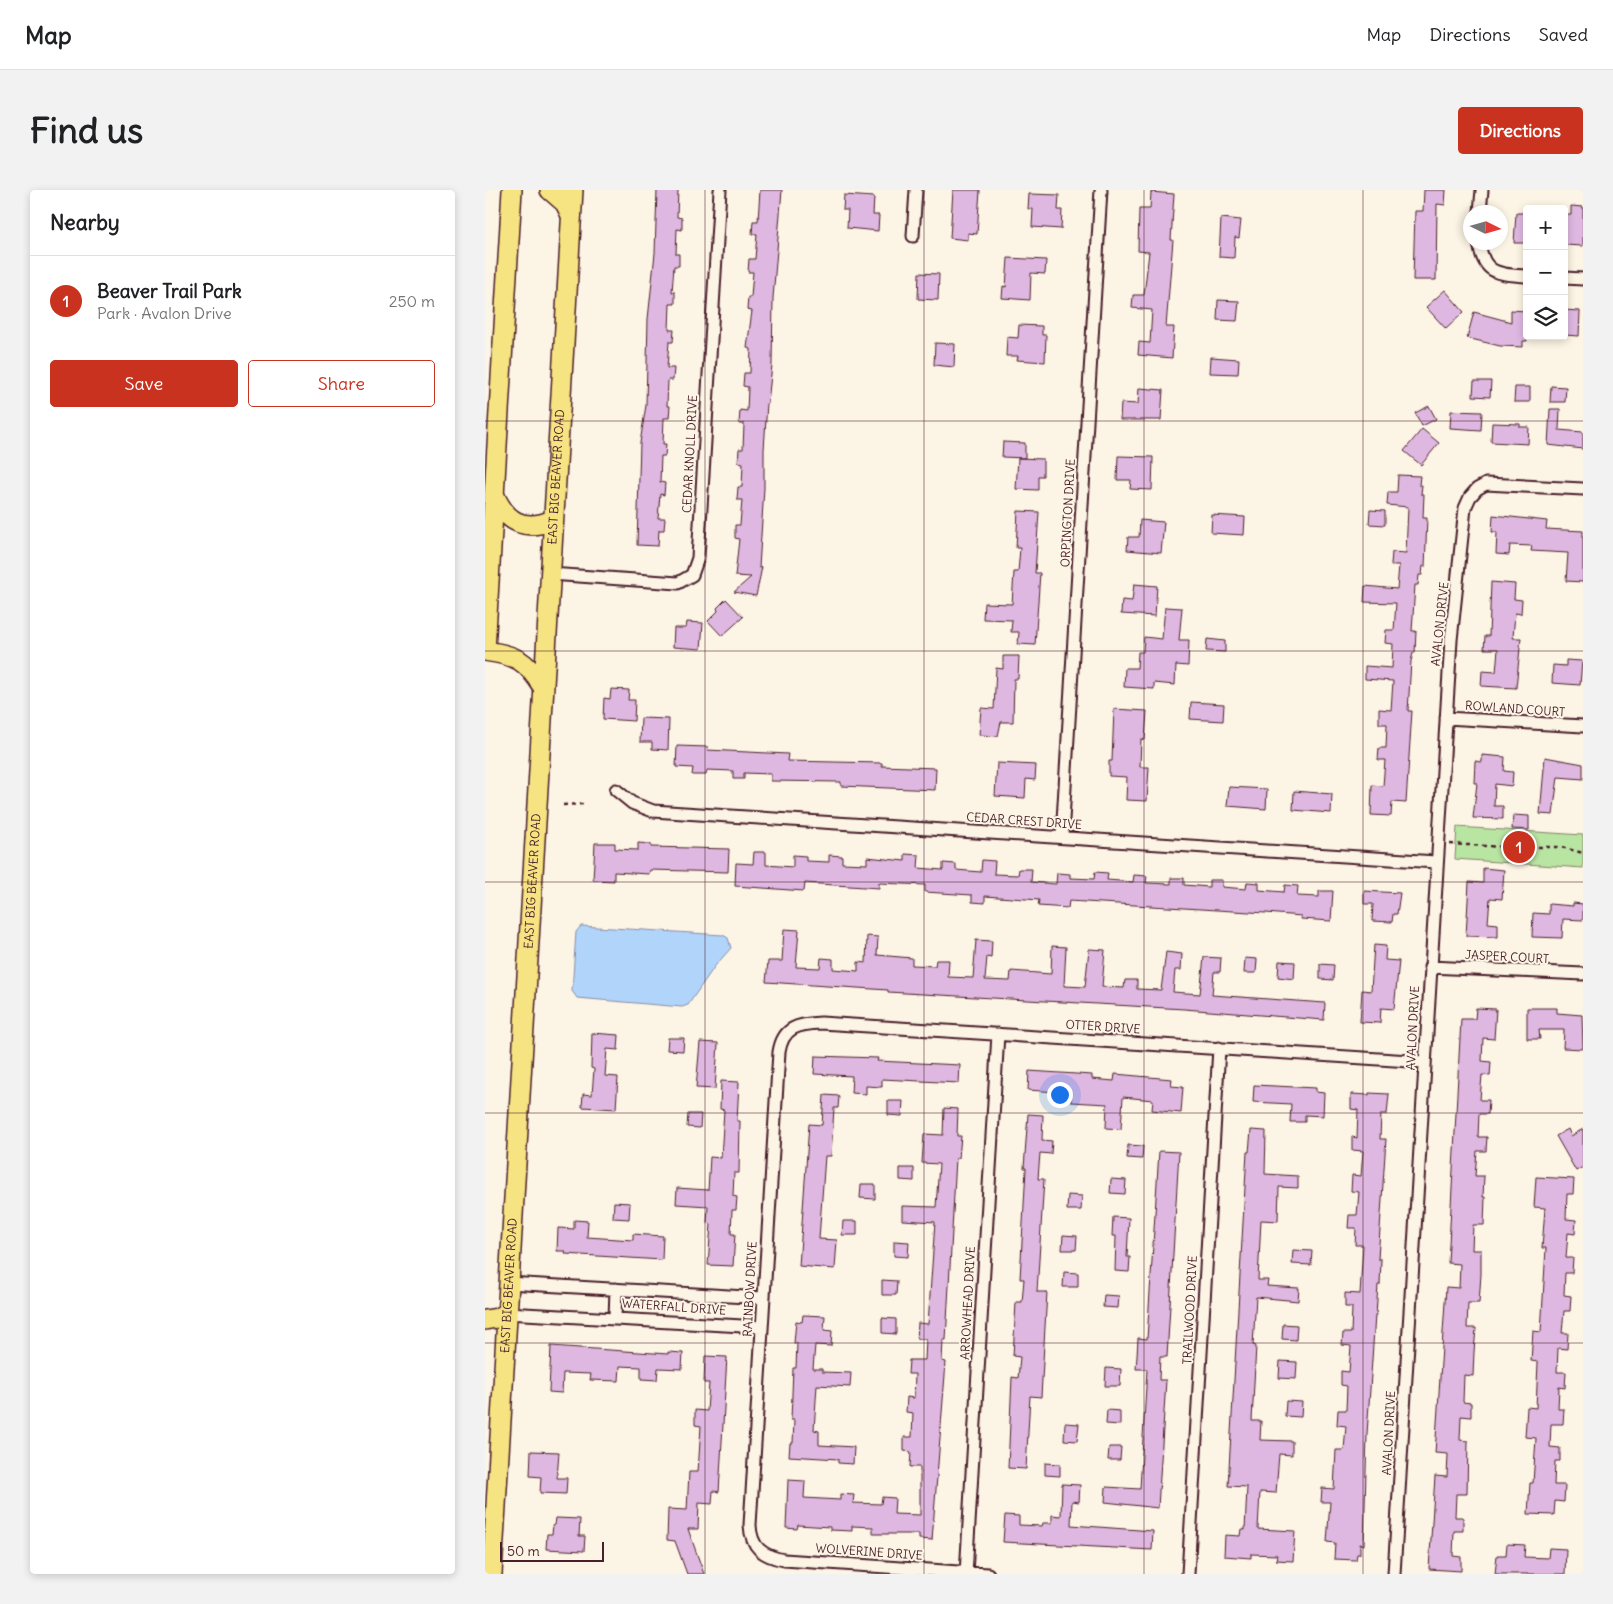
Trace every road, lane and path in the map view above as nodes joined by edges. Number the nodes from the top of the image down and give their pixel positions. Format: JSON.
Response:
{"nodes":[{"id":1,"x":512,"y":190,"type":"edge"},
{"id":2,"x":550,"y":190,"type":"edge"},
{"id":3,"x":573,"y":190,"type":"edge"},
{"id":4,"x":719,"y":190,"type":"edge"},
{"id":5,"x":915,"y":190,"type":"edge"},
{"id":6,"x":1101,"y":190,"type":"edge"},
{"id":7,"x":1482,"y":190,"type":"edge"},
{"id":8,"x":1481,"y":205,"type":"edge"},
{"id":9,"x":571,"y":215,"type":"junction"},
{"id":10,"x":913,"y":236,"type":"dead end"},
{"id":11,"x":1481,"y":250,"type":"edge"},
{"id":12,"x":1523,"y":276,"type":"edge"},
{"id":13,"x":1568,"y":278,"type":"edge"},
{"id":14,"x":1583,"y":279,"type":"edge"},
{"id":15,"x":1583,"y":488,"type":"edge"},
{"id":16,"x":494,"y":493,"type":"junction"},
{"id":17,"x":553,"y":520,"type":"junction"},
{"id":18,"x":550,"y":574,"type":"junction"},
{"id":19,"x":485,"y":650,"type":"edge"},
{"id":20,"x":543,"y":687,"type":"junction"},
{"id":21,"x":1446,"y":718,"type":"junction"},
{"id":22,"x":1583,"y":726,"type":"edge"},
{"id":23,"x":616,"y":790,"type":"dead end"},
{"id":24,"x":583,"y":804,"type":"dead end"},
{"id":25,"x":563,"y":805,"type":"dead end"},
{"id":26,"x":1062,"y":837,"type":"junction"},
{"id":27,"x":1446,"y":844,"type":"dead end"},
{"id":28,"x":1583,"y":853,"type":"edge"},
{"id":29,"x":1436,"y":862,"type":"junction"},
{"id":30,"x":1430,"y":967,"type":"junction"},
{"id":31,"x":1583,"y":974,"type":"edge"},
{"id":32,"x":998,"y":1034,"type":"junction"},
{"id":33,"x":783,"y":1036,"type":"joint"},
{"id":34,"x":1219,"y":1048,"type":"junction"},
{"id":35,"x":1425,"y":1062,"type":"junction"},
{"id":36,"x":508,"y":1283,"type":"junction"},
{"id":37,"x":616,"y":1289,"type":"junction"},
{"id":38,"x":763,"y":1298,"type":"junction"},
{"id":39,"x":506,"y":1313,"type":"junction"},
{"id":40,"x":615,"y":1318,"type":"junction"},
{"id":41,"x":485,"y":1320,"type":"edge"},
{"id":42,"x":761,"y":1326,"type":"junction"},
{"id":43,"x":485,"y":1426,"type":"edge"},
{"id":44,"x":499,"y":1449,"type":"junction"},
{"id":45,"x":754,"y":1544,"type":"joint"},
{"id":46,"x":966,"y":1573,"type":"edge"},
{"id":47,"x":492,"y":1574,"type":"edge"},
{"id":48,"x":988,"y":1574,"type":"edge"},
{"id":49,"x":1188,"y":1574,"type":"edge"},
{"id":50,"x":1394,"y":1574,"type":"edge"}],
"edges":[{"from":1,"to":16,"type":"main road"},
{"from":2,"to":9,"type":"main road"},
{"from":3,"to":9,"type":"main road","name":"EAST BIG BEAVER ROAD"},
{"from":4,"to":18,"type":"street","name":"CEDAR KNOLL DRIVE"},
{"from":5,"to":10,"type":"street"},
{"from":6,"to":26,"type":"street","name":"ORPINGTON DRIVE"},
{"from":7,"to":8,"type":"street"},
{"from":9,"to":17,"type":"main road","name":"EAST BIG BEAVER ROAD"},
{"from":11,"to":12,"type":"street"},
{"from":13,"to":14,"type":"street"},
{"from":15,"to":21,"type":"street","name":"AVALON DRIVE"},
{"from":16,"to":17,"type":"main road"},
{"from":16,"to":19,"type":"main road"},
{"from":17,"to":18,"type":"main road","name":"EAST BIG BEAVER ROAD"},
{"from":18,"to":20,"type":"main road","name":"EAST BIG BEAVER ROAD"},
{"from":19,"to":20,"type":"main road"},
{"from":20,"to":36,"type":"main road","name":"EAST BIG BEAVER ROAD"},
{"from":21,"to":22,"type":"street","name":"ROWLAND COURT"},
{"from":21,"to":29,"type":"street","name":"AVALON DRIVE"},
{"from":23,"to":26,"type":"street","name":"CEDAR CREST DRIVE"},
{"from":24,"to":25,"type":"path"},
{"from":26,"to":29,"type":"street","name":"CEDAR CREST DRIVE"},
{"from":27,"to":28,"type":"path"},
{"from":29,"to":30,"type":"street","name":"AVALON DRIVE"},
{"from":30,"to":31,"type":"street","name":"JASPER COURT"},
{"from":30,"to":35,"type":"street","name":"AVALON DRIVE"},
{"from":32,"to":33,"type":"street","name":"OTTER DRIVE"},
{"from":32,"to":34,"type":"street","name":"OTTER DRIVE"},
{"from":32,"to":46,"type":"street","name":"ARROWHEAD DRIVE"},
{"from":33,"to":38,"type":"street","name":"RAINBOW DRIVE"},
{"from":34,"to":35,"type":"street","name":"OTTER DRIVE"},
{"from":34,"to":49,"type":"street","name":"TRAILWOOD DRIVE"},
{"from":35,"to":50,"type":"street","name":"AVALON DRIVE"},
{"from":36,"to":37,"type":"street","name":"WATERFALL DRIVE"},
{"from":36,"to":39,"type":"main road","name":"EAST BIG BEAVER ROAD"},
{"from":37,"to":38,"type":"street","name":"WATERFALL DRIVE"},
{"from":37,"to":40,"type":"street","name":"WATERFALL DRIVE"},
{"from":38,"to":42,"type":"street","name":"RAINBOW DRIVE"},
{"from":39,"to":40,"type":"street","name":"WATERFALL DRIVE"},
{"from":39,"to":41,"type":"main road"},
{"from":39,"to":44,"type":"main road","name":"EAST BIG BEAVER ROAD"},
{"from":40,"to":42,"type":"street","name":"WATERFALL DRIVE"},
{"from":42,"to":45,"type":"street","name":"RAINBOW DRIVE"},
{"from":43,"to":44,"type":"main road"},
{"from":44,"to":47,"type":"main road","name":"EAST BIG BEAVER ROAD"},
{"from":45,"to":46,"type":"street","name":"WOLVERINE DRIVE"},
{"from":46,"to":48,"type":"street","name":"WOLVERINE DRIVE"}]}
